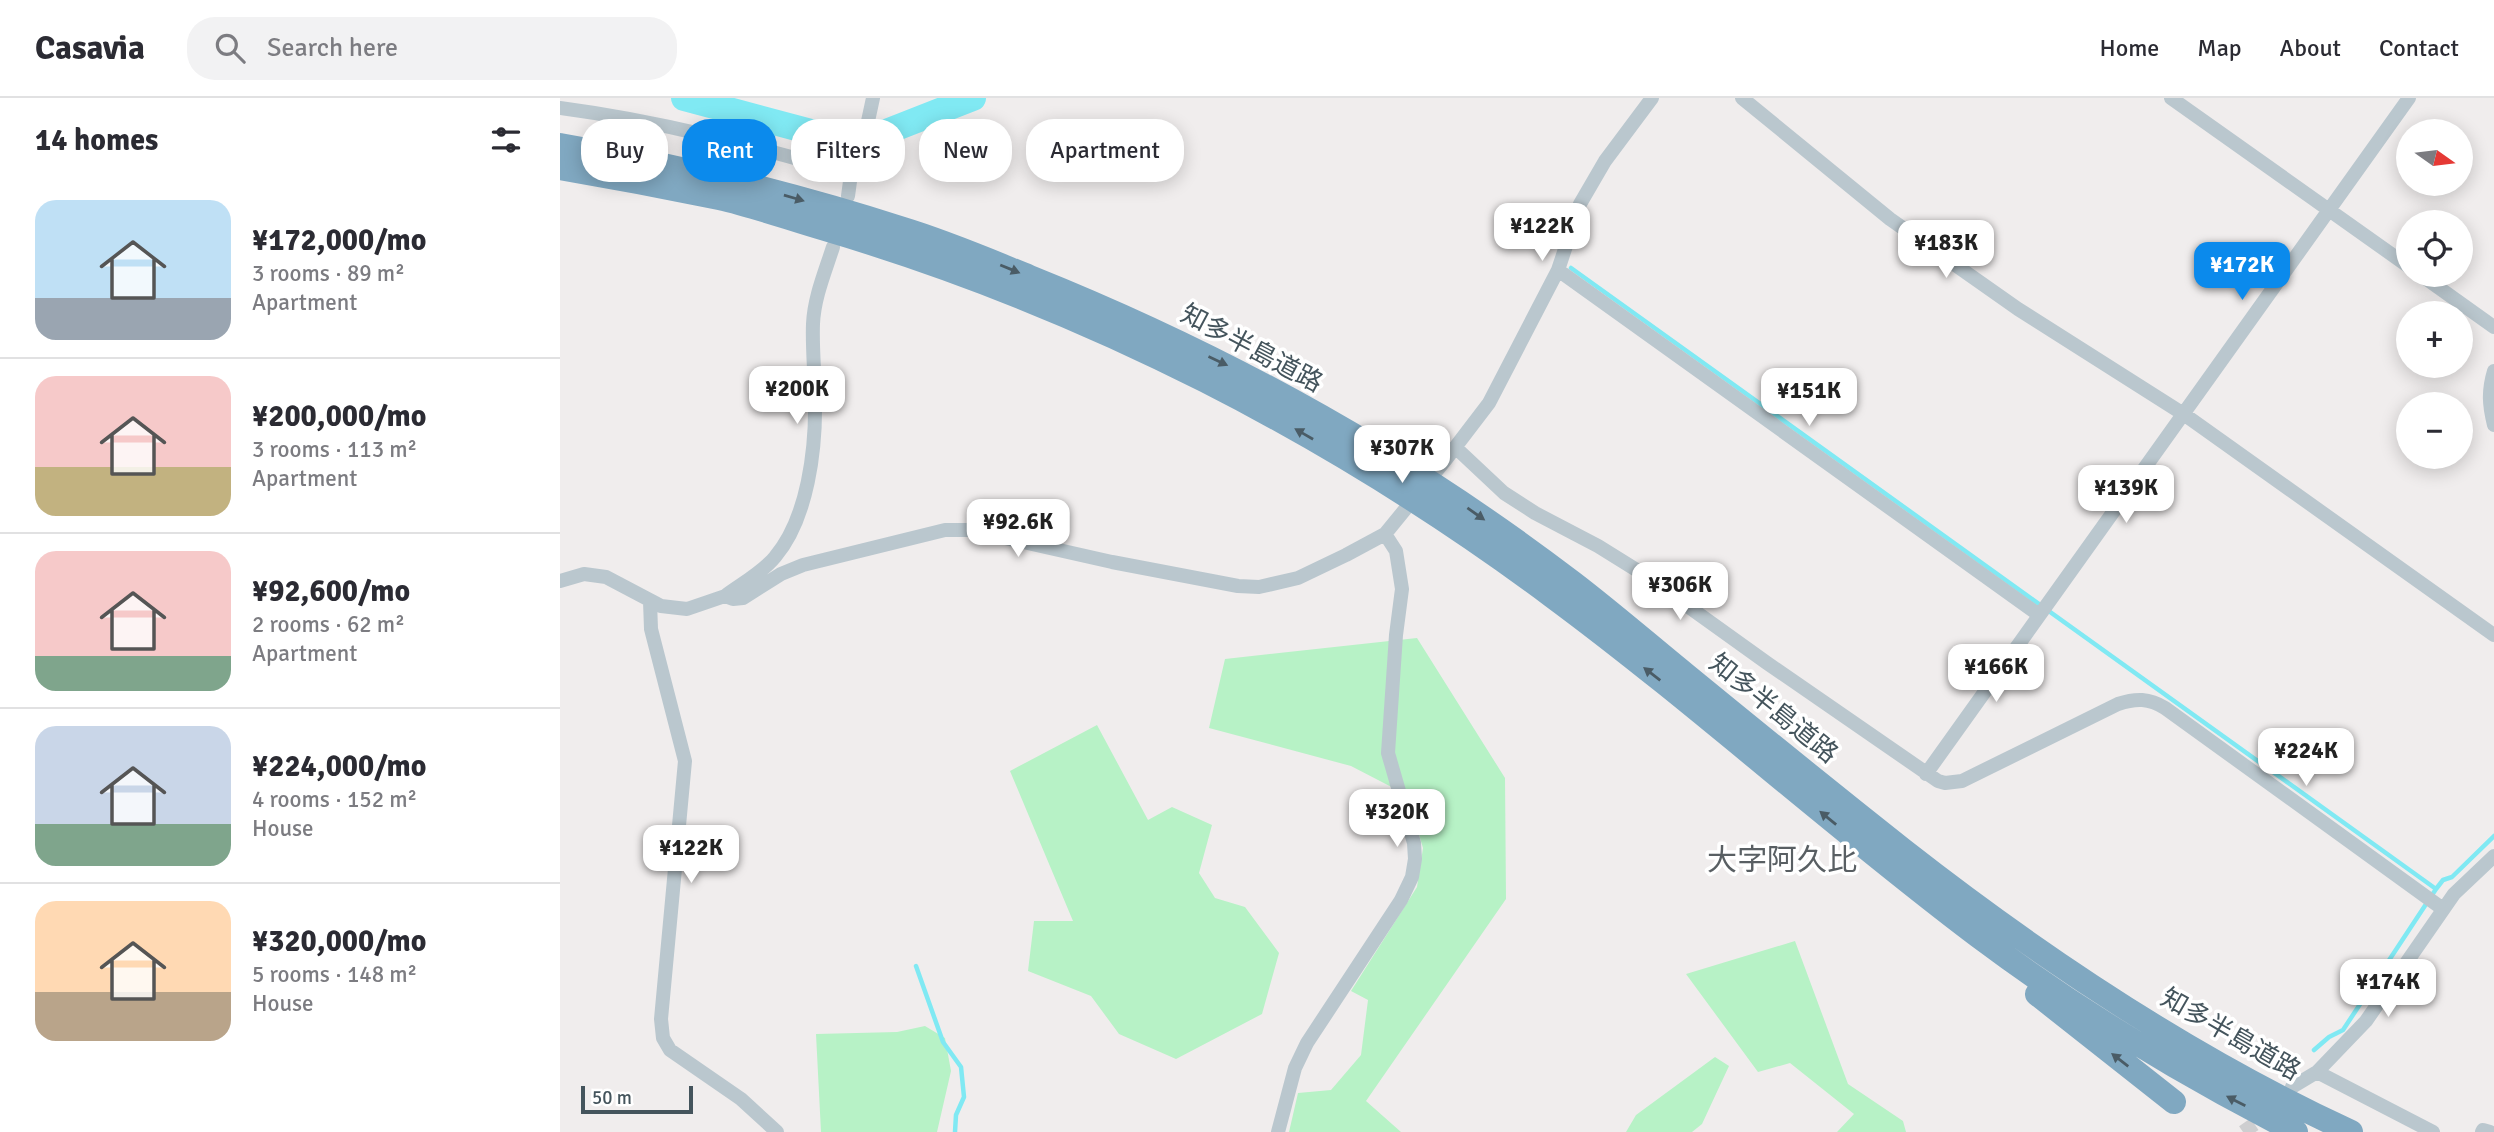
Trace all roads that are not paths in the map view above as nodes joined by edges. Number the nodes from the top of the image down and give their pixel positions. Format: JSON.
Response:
{"nodes":[{"id":1,"x":873,"y":98,"type":"edge"},
{"id":2,"x":1653,"y":98,"type":"edge"},
{"id":3,"x":1742,"y":98,"type":"edge"},
{"id":4,"x":2172,"y":98,"type":"edge"},
{"id":5,"x":2409,"y":98,"type":"edge"},
{"id":6,"x":560,"y":108,"type":"edge"},
{"id":7,"x":868,"y":119,"type":"edge"},
{"id":8,"x":560,"y":145,"type":"edge"},
{"id":9,"x":791,"y":156,"type":"edge"},
{"id":10,"x":560,"y":168,"type":"edge"},
{"id":11,"x":850,"y":182,"type":"edge"},
{"id":12,"x":848,"y":196,"type":"dead end"},
{"id":13,"x":2329,"y":210,"type":"junction"},
{"id":14,"x":832,"y":247,"type":"dead end"},
{"id":15,"x":2396,"y":257,"type":"edge"},
{"id":16,"x":1558,"y":270,"type":"junction"},
{"id":17,"x":2438,"y":287,"type":"edge"},
{"id":18,"x":2494,"y":327,"type":"edge"},
{"id":19,"x":2494,"y":371,"type":"edge"},
{"id":20,"x":2185,"y":415,"type":"junction"},
{"id":21,"x":2494,"y":425,"type":"edge"},
{"id":22,"x":1451,"y":453,"type":"junction"},
{"id":23,"x":1385,"y":534,"type":"junction"},
{"id":24,"x":560,"y":581,"type":"edge"},
{"id":25,"x":725,"y":596,"type":"junction"},
{"id":26,"x":650,"y":601,"type":"junction"},
{"id":27,"x":2039,"y":615,"type":"junction"},
{"id":28,"x":2494,"y":635,"type":"edge"},
{"id":29,"x":1926,"y":774,"type":"junction"},
{"id":30,"x":2494,"y":856,"type":"edge"},
{"id":31,"x":1906,"y":879,"type":"junction"},
{"id":32,"x":2443,"y":909,"type":"junction"},
{"id":33,"x":2317,"y":1072,"type":"junction"},
{"id":34,"x":2292,"y":1087,"type":"dead end"},
{"id":35,"x":2174,"y":1102,"type":"dead end"},
{"id":36,"x":777,"y":1132,"type":"edge"},
{"id":37,"x":1278,"y":1132,"type":"edge"},
{"id":38,"x":2297,"y":1132,"type":"edge"},
{"id":39,"x":2351,"y":1132,"type":"edge"},
{"id":40,"x":2433,"y":1132,"type":"edge"},
{"id":41,"x":2482,"y":1132,"type":"edge"},
{"id":42,"x":2490,"y":1132,"type":"edge"}],
"edges":[{"from":1,"to":7,"type":"street"},
{"from":2,"to":16,"type":"street"},
{"from":3,"to":20,"type":"street"},
{"from":4,"to":13,"type":"street"},
{"from":5,"to":13,"type":"street"},
{"from":6,"to":9,"type":"street"},
{"from":8,"to":39,"type":"highway","name":"知多半島道路","one_way":true},
{"from":31,"to":10,"type":"highway","name":"知多半島道路","one_way":true},
{"from":11,"to":12,"type":"street"},
{"from":13,"to":15,"type":"street"},
{"from":13,"to":20,"type":"street"},
{"from":14,"to":25,"type":"street"},
{"from":16,"to":22,"type":"street"},
{"from":16,"to":27,"type":"street"},
{"from":17,"to":18,"type":"street"},
{"from":19,"to":21,"type":"street"},
{"from":20,"to":27,"type":"street"},
{"from":20,"to":28,"type":"street"},
{"from":22,"to":23,"type":"street"},
{"from":22,"to":29,"type":"street"},
{"from":23,"to":25,"type":"street"},
{"from":23,"to":37,"type":"street"},
{"from":24,"to":26,"type":"street"},
{"from":25,"to":26,"type":"street"},
{"from":26,"to":36,"type":"street"},
{"from":27,"to":29,"type":"street"},
{"from":29,"to":32,"type":"street"},
{"from":30,"to":32,"type":"street"},
{"from":35,"to":31,"type":"highway","one_way":true},
{"from":38,"to":31,"type":"highway","name":"知多半島道路","one_way":true},
{"from":32,"to":33,"type":"street"},
{"from":33,"to":34,"type":"street"},
{"from":33,"to":40,"type":"street"},
{"from":41,"to":42,"type":"street"}]}
